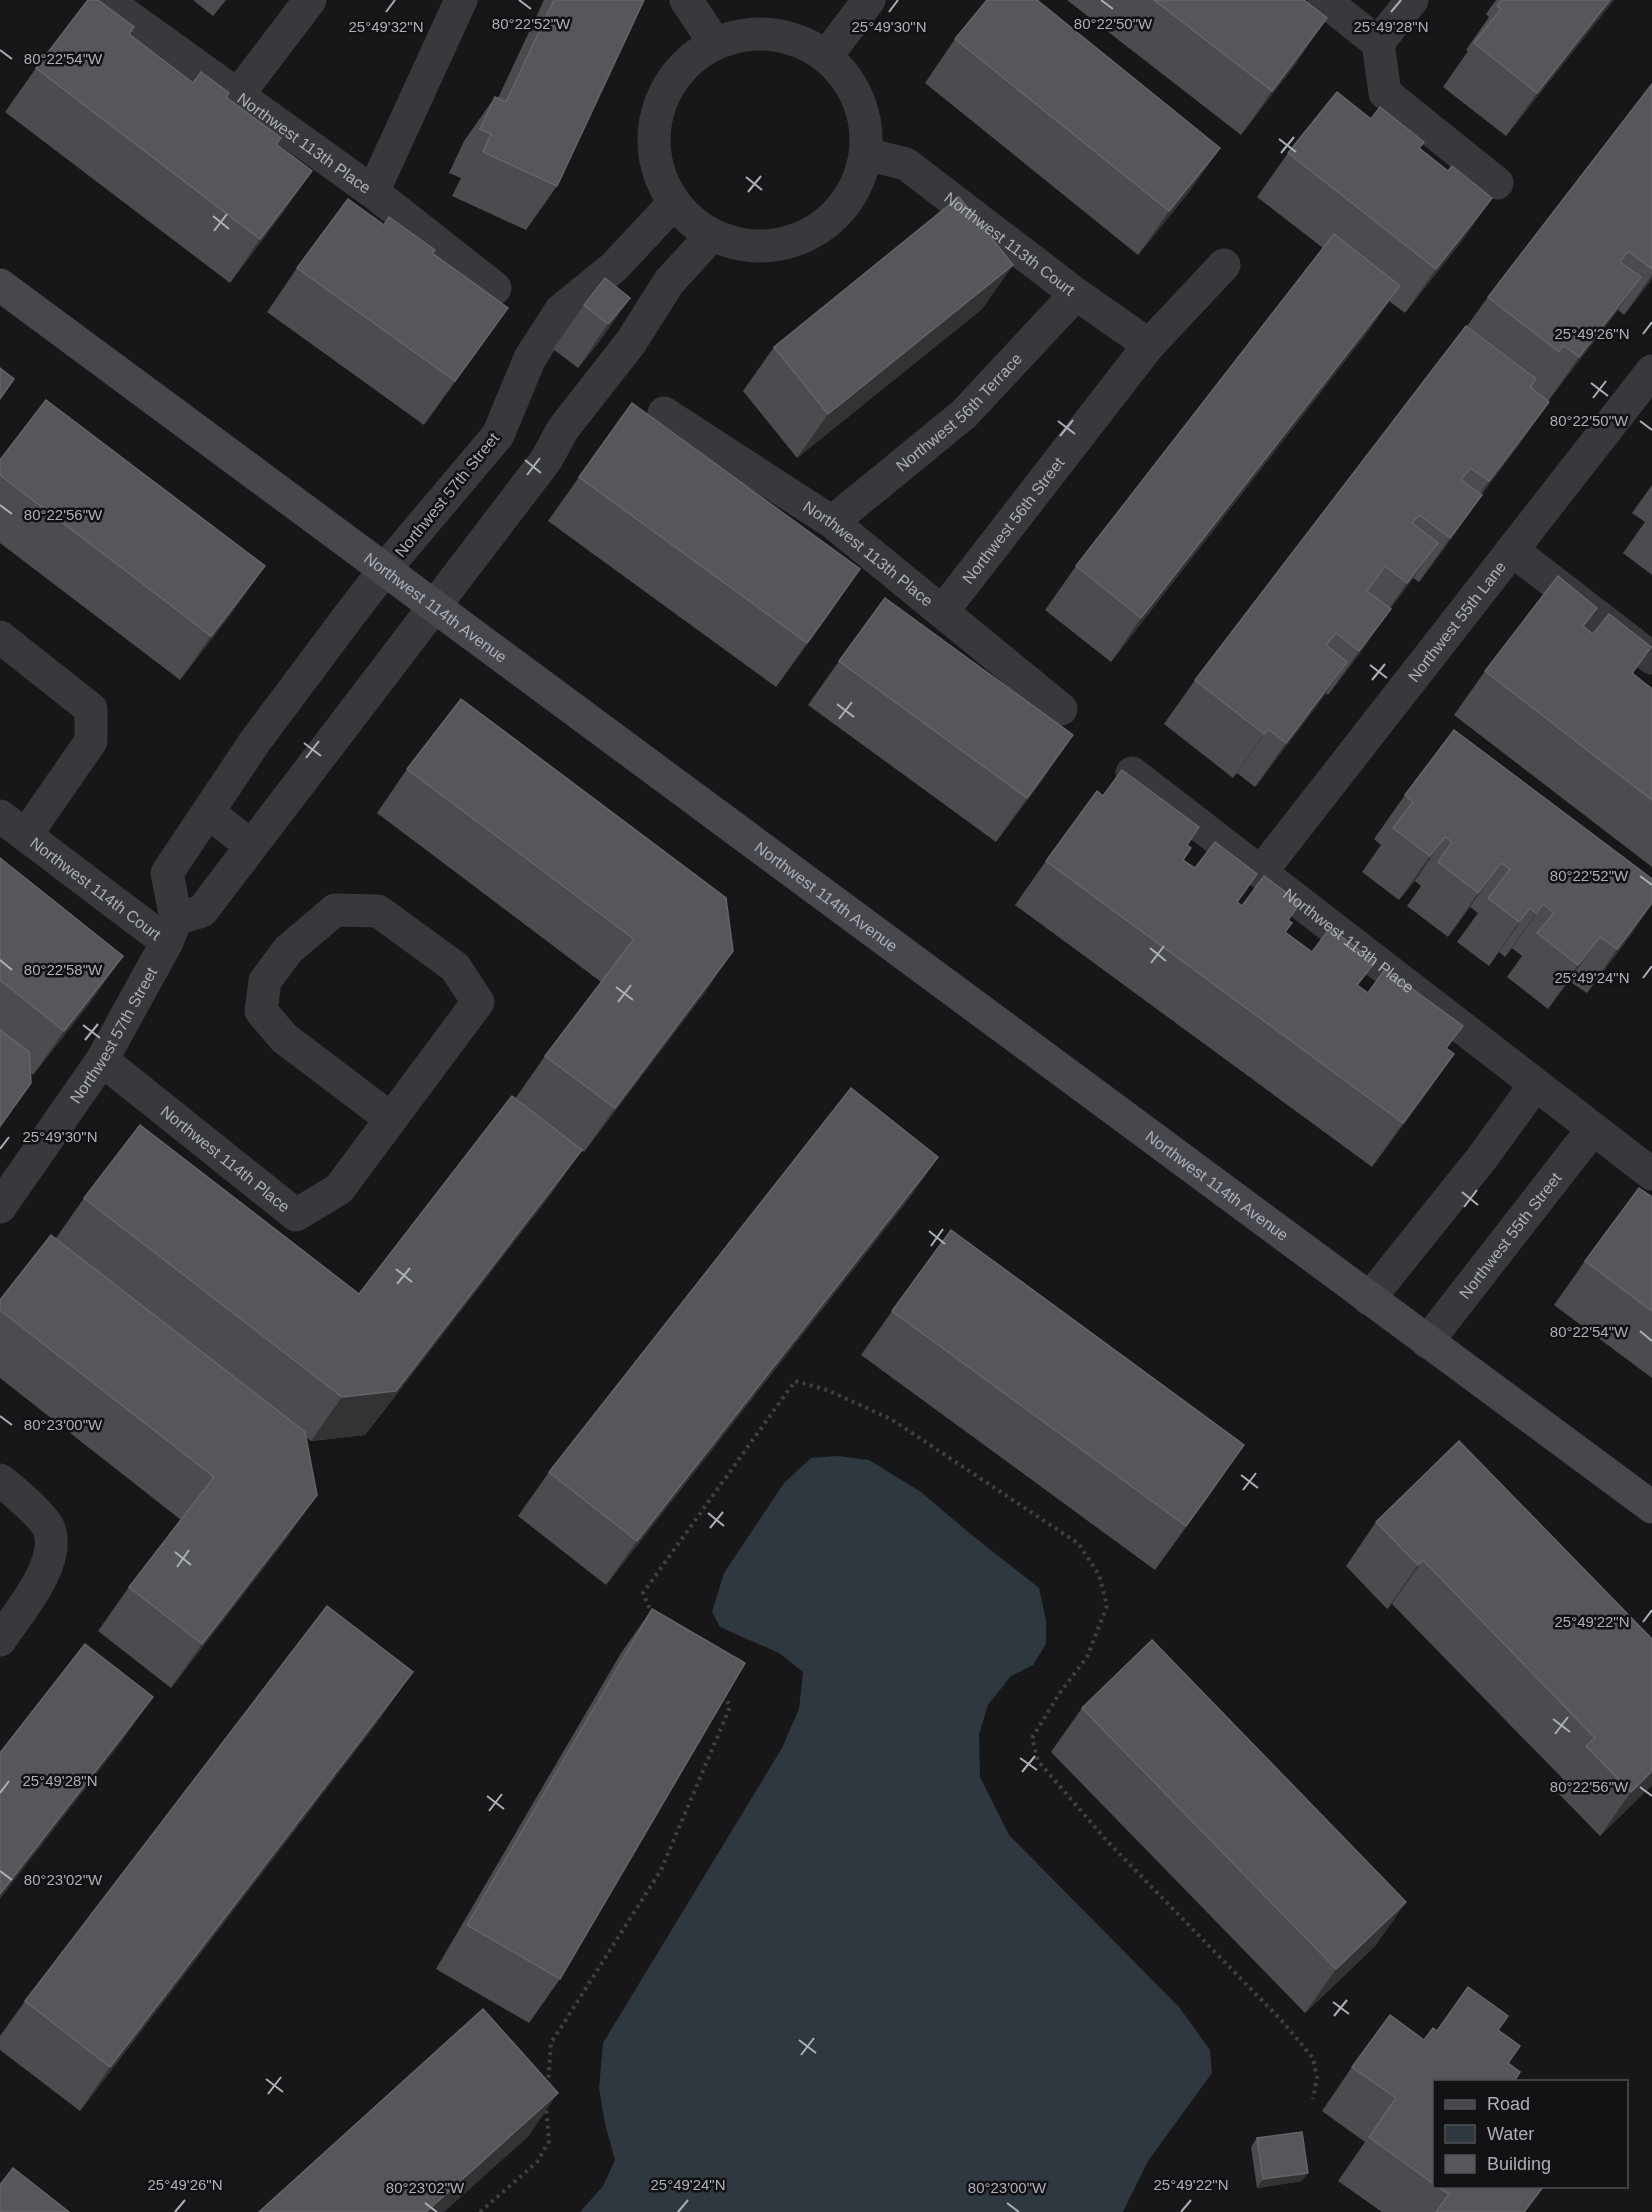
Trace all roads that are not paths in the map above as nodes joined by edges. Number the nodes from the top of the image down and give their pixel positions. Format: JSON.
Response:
{"nodes":[{"id":1,"x":310,"y":0,"type":"edge"},
{"id":2,"x":461,"y":0,"type":"edge"},
{"id":3,"x":686,"y":0,"type":"edge"},
{"id":4,"x":869,"y":0,"type":"edge"},
{"id":5,"x":1324,"y":0,"type":"edge"},
{"id":6,"x":1412,"y":0,"type":"edge"},
{"id":7,"x":111,"y":4,"type":"dead end"},
{"id":8,"x":714,"y":42,"type":"junction"},
{"id":9,"x":1378,"y":43,"type":"junction"},
{"id":10,"x":826,"y":55,"type":"junction"},
{"id":11,"x":237,"y":96,"type":"junction"},
{"id":12,"x":866,"y":154,"type":"junction"},
{"id":13,"x":1497,"y":183,"type":"dead end"},
{"id":14,"x":373,"y":192,"type":"junction"},
{"id":15,"x":673,"y":204,"type":"junction"},
{"id":16,"x":711,"y":236,"type":"junction"},
{"id":17,"x":1224,"y":265,"type":"dead end"},
{"id":18,"x":596,"y":282,"type":"junction"},
{"id":19,"x":0,"y":285,"type":"edge"},
{"id":20,"x":495,"y":288,"type":"dead end"},
{"id":21,"x":1076,"y":294,"type":"junction"},
{"id":22,"x":645,"y":320,"type":"junction"},
{"id":23,"x":1149,"y":345,"type":"junction"},
{"id":24,"x":1652,"y":371,"type":"edge"},
{"id":25,"x":664,"y":413,"type":"dead end"},
{"id":26,"x":832,"y":522,"type":"junction"},
{"id":27,"x":1512,"y":550,"type":"junction"},
{"id":28,"x":385,"y":569,"type":"junction"},
{"id":29,"x":435,"y":606,"type":"junction"},
{"id":30,"x":942,"y":612,"type":"junction"},
{"id":31,"x":0,"y":637,"type":"edge"},
{"id":32,"x":1652,"y":658,"type":"edge"},
{"id":33,"x":1061,"y":709,"type":"dead end"},
{"id":34,"x":1132,"y":773,"type":"dead end"},
{"id":35,"x":208,"y":812,"type":"junction"},
{"id":36,"x":13,"y":825,"type":"edge"},
{"id":37,"x":251,"y":846,"type":"junction"},
{"id":38,"x":1261,"y":872,"type":"junction"},
{"id":39,"x":171,"y":930,"type":"junction"},
{"id":40,"x":102,"y":1060,"type":"junction"},
{"id":41,"x":1535,"y":1085,"type":"junction"},
{"id":42,"x":391,"y":1119,"type":"junction"},
{"id":43,"x":1592,"y":1130,"type":"junction"},
{"id":44,"x":1652,"y":1174,"type":"edge"},
{"id":45,"x":0,"y":1207,"type":"edge"},
{"id":46,"x":1369,"y":1299,"type":"junction"},
{"id":47,"x":1427,"y":1342,"type":"junction"},
{"id":48,"x":0,"y":1480,"type":"edge"},
{"id":49,"x":1652,"y":1507,"type":"edge"},
{"id":50,"x":0,"y":1640,"type":"edge"}],
"edges":[{"from":1,"to":11,"type":"street"},
{"from":2,"to":14,"type":"street"},
{"from":3,"to":8,"type":"street"},
{"from":4,"to":10,"type":"street"},
{"from":5,"to":9,"type":"street"},
{"from":6,"to":9,"type":"street"},
{"from":7,"to":11,"type":"street","name":"Northwest 113th Place"},
{"from":8,"to":10,"type":"street"},
{"from":8,"to":15,"type":"street"},
{"from":9,"to":13,"type":"street"},
{"from":10,"to":12,"type":"street"},
{"from":11,"to":14,"type":"street","name":"Northwest 113th Place"},
{"from":12,"to":16,"type":"street"},
{"from":12,"to":21,"type":"street","name":"Northwest 113th Court"},
{"from":14,"to":20,"type":"street","name":"Northwest 113th Place"},
{"from":15,"to":16,"type":"street"},
{"from":15,"to":18,"type":"street","name":"Northwest 57th Street"},
{"from":16,"to":22,"type":"street"},
{"from":17,"to":23,"type":"street","name":"Northwest 56th Street"},
{"from":18,"to":22,"type":"street"},
{"from":18,"to":28,"type":"street","name":"Northwest 57th Street"},
{"from":19,"to":28,"type":"street","name":"Northwest 114th Avenue"},
{"from":21,"to":23,"type":"street","name":"Northwest 113th Court"},
{"from":21,"to":26,"type":"street","name":"Northwest 56th Terrace"},
{"from":22,"to":29,"type":"street"},
{"from":23,"to":30,"type":"street","name":"Northwest 56th Street"},
{"from":24,"to":27,"type":"street","name":"Northwest 55th Lane"},
{"from":25,"to":26,"type":"street","name":"Northwest 113th Place"},
{"from":26,"to":30,"type":"street","name":"Northwest 113th Place"},
{"from":27,"to":32,"type":"street"},
{"from":27,"to":38,"type":"street","name":"Northwest 55th Lane"},
{"from":28,"to":29,"type":"street","name":"Northwest 114th Avenue"},
{"from":28,"to":35,"type":"street","name":"Northwest 57th Street"},
{"from":29,"to":37,"type":"street"},
{"from":29,"to":46,"type":"street","name":"Northwest 114th Avenue"},
{"from":30,"to":33,"type":"street","name":"Northwest 113th Place"},
{"from":31,"to":36,"type":"street","name":"Northwest 114th Court"},
{"from":34,"to":38,"type":"street","name":"Northwest 113th Place"},
{"from":35,"to":37,"type":"street"},
{"from":35,"to":39,"type":"street","name":"Northwest 57th Street"},
{"from":36,"to":39,"type":"street","name":"Northwest 114th Court"},
{"from":37,"to":39,"type":"street"},
{"from":38,"to":41,"type":"street","name":"Northwest 113th Place"},
{"from":39,"to":40,"type":"street","name":"Northwest 57th Street"},
{"from":40,"to":42,"type":"street","name":"Northwest 114th Place"},
{"from":40,"to":45,"type":"street","name":"Northwest 57th Street"},
{"from":41,"to":43,"type":"street","name":"Northwest 113th Place"},
{"from":41,"to":46,"type":"street"},
{"from":42,"to":42,"type":"street","name":"Northwest 114th Place"},
{"from":43,"to":44,"type":"street","name":"Northwest 113th Place"},
{"from":43,"to":47,"type":"street","name":"Northwest 55th Street"},
{"from":46,"to":47,"type":"street","name":"Northwest 114th Avenue"},
{"from":47,"to":49,"type":"street","name":"Northwest 114th Avenue"},
{"from":48,"to":50,"type":"street"}]}
